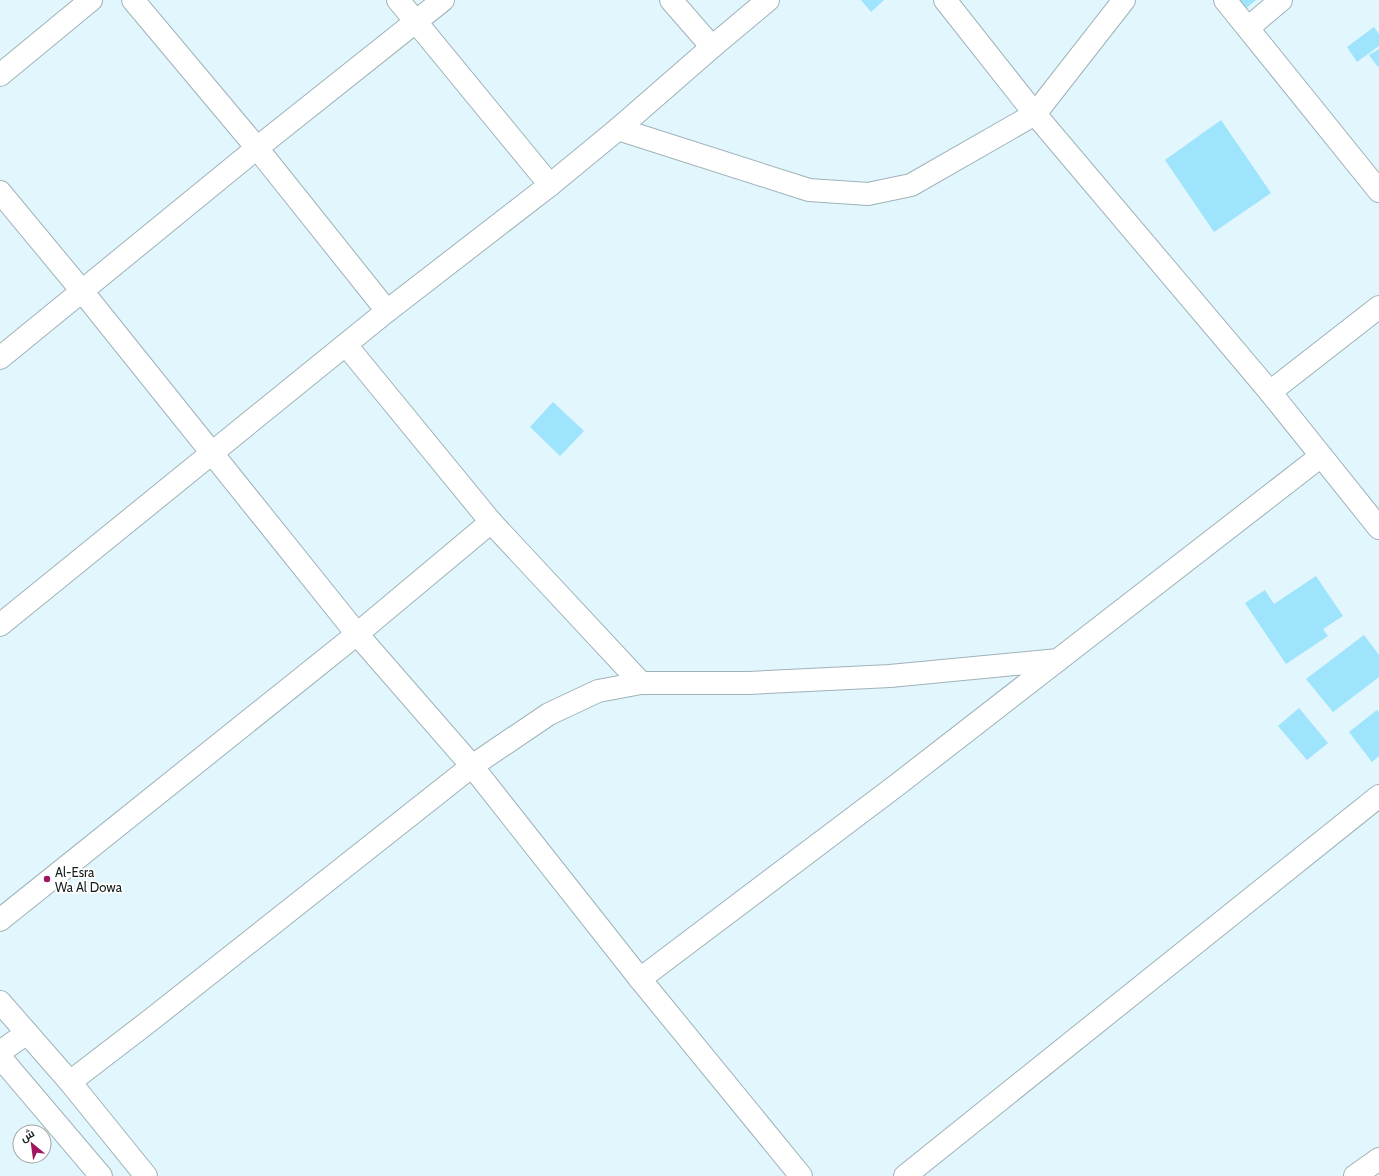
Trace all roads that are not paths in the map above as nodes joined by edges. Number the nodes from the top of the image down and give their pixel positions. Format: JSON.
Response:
{"nodes":[{"id":1,"x":91,"y":0,"type":"edge"},
{"id":2,"x":133,"y":0,"type":"edge"},
{"id":3,"x":398,"y":0,"type":"edge"},
{"id":4,"x":443,"y":0,"type":"edge"},
{"id":5,"x":671,"y":0,"type":"edge"},
{"id":6,"x":768,"y":0,"type":"edge"},
{"id":7,"x":945,"y":0,"type":"edge"},
{"id":8,"x":1124,"y":0,"type":"edge"},
{"id":9,"x":1225,"y":0,"type":"edge"},
{"id":10,"x":1282,"y":0,"type":"edge"},
{"id":11,"x":416,"y":22,"type":"junction"},
{"id":12,"x":1248,"y":28,"type":"junction"},
{"id":13,"x":712,"y":47,"type":"junction"},
{"id":14,"x":0,"y":75,"type":"edge"},
{"id":15,"x":1035,"y":114,"type":"junction"},
{"id":16,"x":618,"y":129,"type":"junction"},
{"id":17,"x":257,"y":148,"type":"junction"},
{"id":18,"x":550,"y":185,"type":"junction"},
{"id":19,"x":1379,"y":191,"type":"edge"},
{"id":20,"x":0,"y":192,"type":"edge"},
{"id":21,"x":82,"y":291,"type":"junction"},
{"id":22,"x":1379,"y":307,"type":"edge"},
{"id":23,"x":387,"y":311,"type":"junction"},
{"id":24,"x":346,"y":345,"type":"junction"},
{"id":25,"x":0,"y":358,"type":"edge"},
{"id":26,"x":1270,"y":392,"type":"junction"},
{"id":27,"x":212,"y":453,"type":"junction"},
{"id":28,"x":1321,"y":456,"type":"junction"},
{"id":29,"x":491,"y":522,"type":"junction"},
{"id":30,"x":1379,"y":528,"type":"edge"},
{"id":31,"x":0,"y":625,"type":"edge"},
{"id":32,"x":357,"y":634,"type":"junction"},
{"id":33,"x":1058,"y":660,"type":"junction"},
{"id":34,"x":641,"y":684,"type":"junction"},
{"id":35,"x":472,"y":766,"type":"junction"},
{"id":36,"x":1379,"y":796,"type":"edge"},
{"id":37,"x":0,"y":920,"type":"edge"},
{"id":38,"x":640,"y":979,"type":"junction"},
{"id":39,"x":0,"y":1002,"type":"edge"},
{"id":40,"x":26,"y":1033,"type":"junction"},
{"id":41,"x":0,"y":1052,"type":"edge"},
{"id":42,"x":0,"y":1057,"type":"edge"},
{"id":43,"x":70,"y":1082,"type":"junction"},
{"id":44,"x":1379,"y":1160,"type":"edge"},
{"id":45,"x":101,"y":1176,"type":"edge"},
{"id":46,"x":146,"y":1176,"type":"edge"},
{"id":47,"x":801,"y":1176,"type":"edge"},
{"id":48,"x":905,"y":1176,"type":"edge"},
{"id":49,"x":1355,"y":1176,"type":"edge"}],
"edges":[{"from":1,"to":14,"type":"street"},
{"from":2,"to":17,"type":"street"},
{"from":3,"to":11,"type":"street"},
{"from":4,"to":11,"type":"street"},
{"from":5,"to":13,"type":"street"},
{"from":6,"to":13,"type":"street"},
{"from":7,"to":15,"type":"street"},
{"from":8,"to":15,"type":"street"},
{"from":9,"to":12,"type":"street"},
{"from":10,"to":12,"type":"street"},
{"from":11,"to":17,"type":"street"},
{"from":11,"to":18,"type":"street"},
{"from":12,"to":19,"type":"street"},
{"from":13,"to":16,"type":"street"},
{"from":15,"to":16,"type":"street"},
{"from":15,"to":26,"type":"street"},
{"from":16,"to":18,"type":"street"},
{"from":17,"to":21,"type":"street"},
{"from":17,"to":23,"type":"street"},
{"from":18,"to":23,"type":"street"},
{"from":20,"to":21,"type":"street"},
{"from":21,"to":25,"type":"street"},
{"from":21,"to":27,"type":"street"},
{"from":22,"to":26,"type":"street"},
{"from":23,"to":24,"type":"street"},
{"from":24,"to":27,"type":"street"},
{"from":24,"to":29,"type":"street"},
{"from":26,"to":28,"type":"street"},
{"from":27,"to":31,"type":"street"},
{"from":27,"to":32,"type":"street"},
{"from":28,"to":30,"type":"street"},
{"from":28,"to":33,"type":"street"},
{"from":29,"to":32,"type":"street"},
{"from":29,"to":34,"type":"street"},
{"from":32,"to":35,"type":"street"},
{"from":32,"to":37,"type":"street"},
{"from":33,"to":34,"type":"street"},
{"from":33,"to":38,"type":"street"},
{"from":34,"to":35,"type":"street"},
{"from":35,"to":38,"type":"street"},
{"from":35,"to":43,"type":"street"},
{"from":36,"to":48,"type":"street"},
{"from":38,"to":47,"type":"street"},
{"from":39,"to":40,"type":"street"},
{"from":40,"to":41,"type":"street"},
{"from":40,"to":43,"type":"street"},
{"from":42,"to":45,"type":"street"},
{"from":43,"to":46,"type":"street"},
{"from":44,"to":49,"type":"street"}]}
